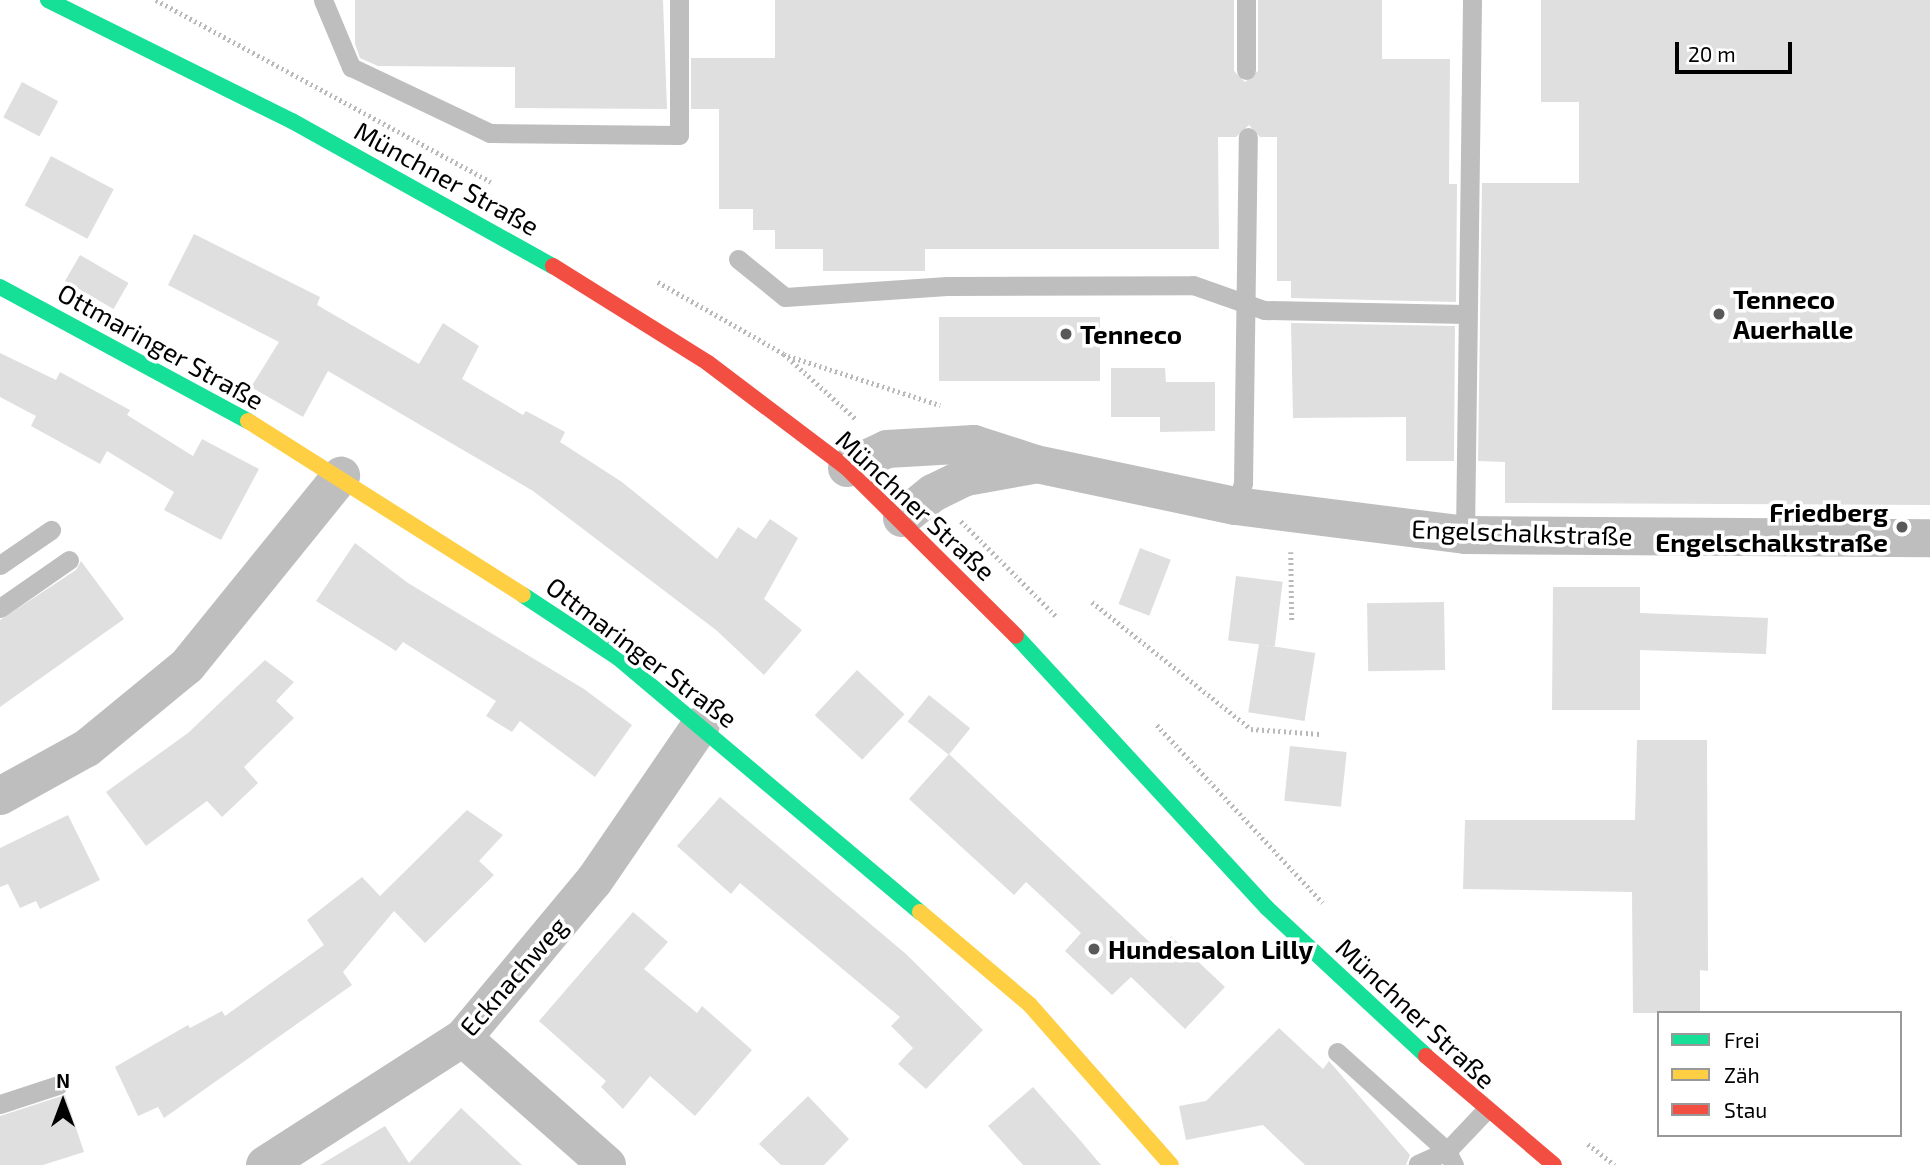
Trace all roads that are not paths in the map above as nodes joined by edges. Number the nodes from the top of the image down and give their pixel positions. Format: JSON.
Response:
{"nodes":[{"id":1,"x":48,"y":0,"type":"edge"},
{"id":2,"x":323,"y":0,"type":"edge"},
{"id":3,"x":679,"y":0,"type":"edge"},
{"id":4,"x":1245,"y":0,"type":"edge"},
{"id":5,"x":1472,"y":0,"type":"edge"},
{"id":6,"x":1246,"y":70,"type":"dead end"},
{"id":7,"x":1248,"y":137,"type":"dead end"},
{"id":8,"x":738,"y":259,"type":"dead end"},
{"id":9,"x":0,"y":287,"type":"edge"},
{"id":10,"x":1246,"y":301,"type":"junction"},
{"id":11,"x":1466,"y":314,"type":"junction"},
{"id":12,"x":1036,"y":464,"type":"junction"},
{"id":13,"x":847,"y":468,"type":"junction"},
{"id":14,"x":341,"y":476,"type":"junction"},
{"id":15,"x":1236,"y":506,"type":"junction"},
{"id":16,"x":902,"y":518,"type":"junction"},
{"id":17,"x":51,"y":530,"type":"dead end"},
{"id":18,"x":1465,"y":535,"type":"junction"},
{"id":19,"x":1930,"y":538,"type":"edge"},
{"id":20,"x":69,"y":560,"type":"dead end"},
{"id":21,"x":0,"y":565,"type":"edge"},
{"id":22,"x":0,"y":607,"type":"edge"},
{"id":23,"x":701,"y":725,"type":"junction"},
{"id":24,"x":0,"y":796,"type":"edge"},
{"id":25,"x":463,"y":1038,"type":"junction"},
{"id":26,"x":1336,"y":1052,"type":"dead end"},
{"id":27,"x":58,"y":1085,"type":"dead end"},
{"id":28,"x":0,"y":1104,"type":"edge"},
{"id":29,"x":1485,"y":1111,"type":"junction"},
{"id":30,"x":1450,"y":1158,"type":"edge"},
{"id":31,"x":1418,"y":1164,"type":"edge"},
{"id":32,"x":265,"y":1165,"type":"edge"},
{"id":33,"x":607,"y":1165,"type":"edge"},
{"id":34,"x":1171,"y":1165,"type":"edge"},
{"id":35,"x":1554,"y":1165,"type":"edge"}],
"edges":[{"from":1,"to":13,"type":"main road","name":"Münchner Straße"},
{"from":2,"to":3,"type":"lane"},
{"from":4,"to":6,"type":"lane"},
{"from":5,"to":11,"type":"lane"},
{"from":7,"to":10,"type":"lane"},
{"from":8,"to":10,"type":"lane"},
{"from":9,"to":14,"type":"main road","name":"Ottmaringer Straße"},
{"from":10,"to":11,"type":"lane"},
{"from":10,"to":15,"type":"lane"},
{"from":11,"to":18,"type":"lane"},
{"from":12,"to":13,"type":"street","name":"Engelschalkstraße"},
{"from":12,"to":15,"type":"street","name":"Engelschalkstraße"},
{"from":12,"to":16,"type":"street","name":"Engelschalkstraße"},
{"from":13,"to":16,"type":"main road","name":"Münchner Straße"},
{"from":14,"to":23,"type":"main road","name":"Ottmaringer Straße"},
{"from":14,"to":24,"type":"street"},
{"from":15,"to":18,"type":"street","name":"Engelschalkstraße"},
{"from":16,"to":29,"type":"main road","name":"Münchner Straße"},
{"from":17,"to":21,"type":"lane"},
{"from":18,"to":19,"type":"street","name":"Engelschalkstraße"},
{"from":20,"to":22,"type":"lane"},
{"from":23,"to":25,"type":"street","name":"Ecknachweg"},
{"from":23,"to":34,"type":"main road","name":"Ottmaringer Straße"},
{"from":25,"to":32,"type":"street","name":"Ecknachweg"},
{"from":25,"to":33,"type":"street"},
{"from":26,"to":30,"type":"lane"},
{"from":27,"to":28,"type":"lane"},
{"from":29,"to":30,"type":"lane"},
{"from":29,"to":35,"type":"main road","name":"Münchner Straße"},
{"from":30,"to":31,"type":"lane"}]}
